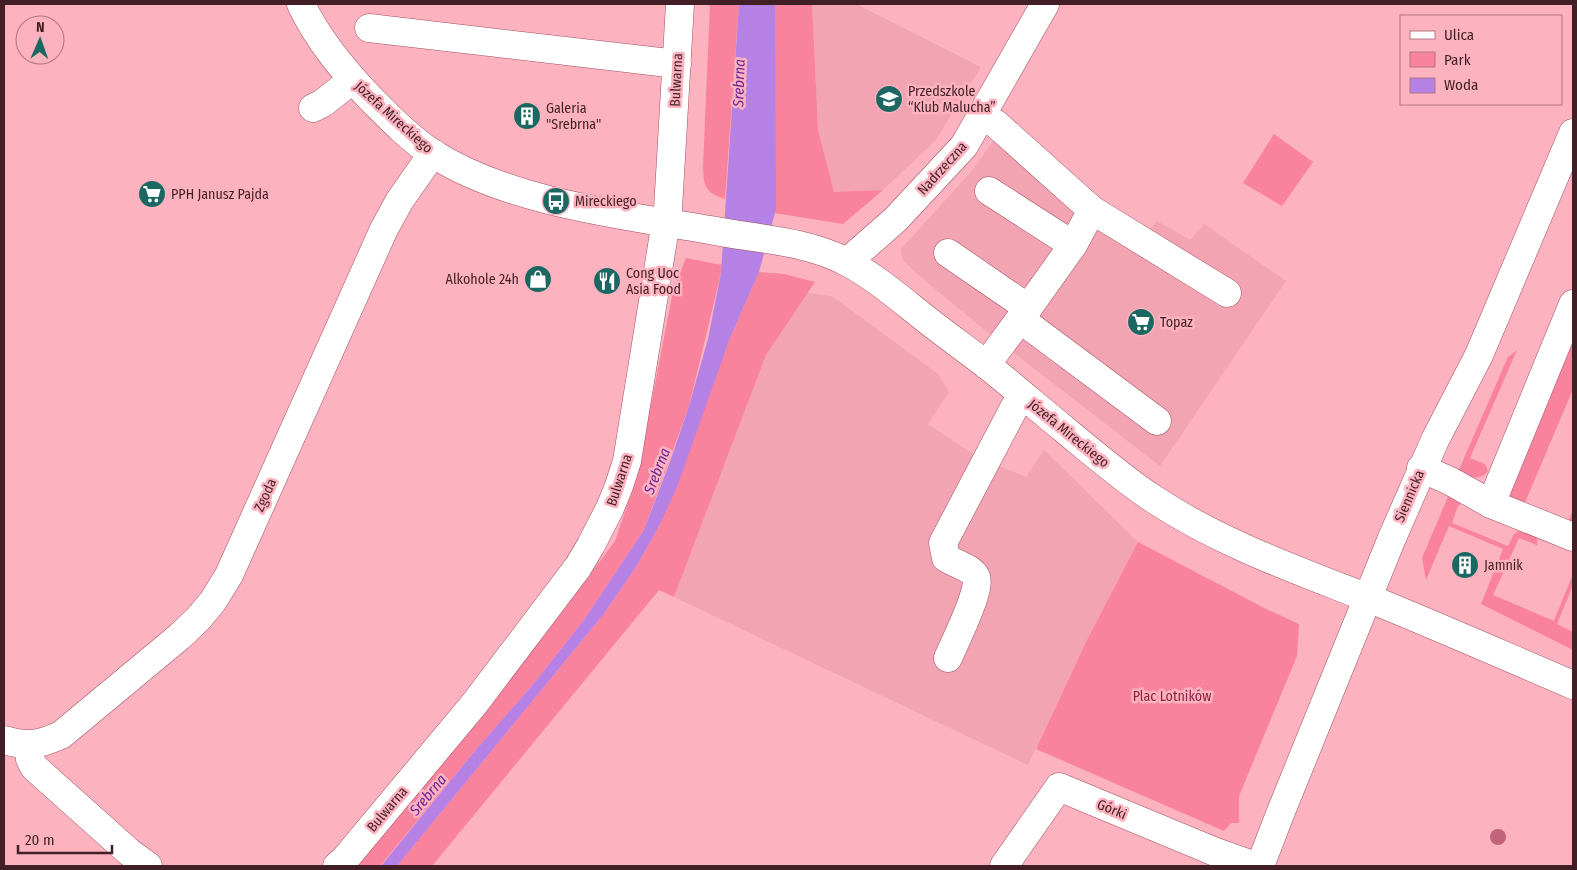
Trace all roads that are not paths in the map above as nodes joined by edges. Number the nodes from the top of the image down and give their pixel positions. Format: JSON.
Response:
{"nodes":[{"id":1,"x":300,"y":4,"type":"edge"},
{"id":2,"x":680,"y":4,"type":"edge"},
{"id":3,"x":1045,"y":4,"type":"edge"},
{"id":4,"x":369,"y":28,"type":"dead end"},
{"id":5,"x":677,"y":64,"type":"junction"},
{"id":6,"x":352,"y":80,"type":"junction"},
{"id":7,"x":312,"y":108,"type":"dead end"},
{"id":8,"x":981,"y":117,"type":"junction"},
{"id":9,"x":1573,"y":133,"type":"edge"},
{"id":10,"x":433,"y":153,"type":"junction"},
{"id":11,"x":989,"y":191,"type":"dead end"},
{"id":12,"x":1092,"y":210,"type":"junction"},
{"id":13,"x":666,"y":222,"type":"junction"},
{"id":14,"x":1073,"y":245,"type":"junction"},
{"id":15,"x":948,"y":253,"type":"dead end"},
{"id":16,"x":847,"y":262,"type":"junction"},
{"id":17,"x":1227,"y":293,"type":"dead end"},
{"id":18,"x":1573,"y":304,"type":"edge"},
{"id":19,"x":1024,"y":314,"type":"junction"},
{"id":20,"x":986,"y":365,"type":"junction"},
{"id":21,"x":1023,"y":396,"type":"junction"},
{"id":22,"x":1157,"y":421,"type":"dead end"},
{"id":23,"x":1422,"y":468,"type":"junction"},
{"id":24,"x":1490,"y":504,"type":"junction"},
{"id":25,"x":1573,"y":537,"type":"edge"},
{"id":26,"x":1368,"y":598,"type":"junction"},
{"id":27,"x":948,"y":658,"type":"dead end"},
{"id":28,"x":1573,"y":685,"type":"edge"},
{"id":29,"x":16,"y":743,"type":"edge"},
{"id":30,"x":148,"y":866,"type":"edge"},
{"id":31,"x":338,"y":866,"type":"edge"},
{"id":32,"x":1004,"y":866,"type":"edge"},
{"id":33,"x":1255,"y":866,"type":"edge"},
{"id":34,"x":1260,"y":866,"type":"edge"}],
"edges":[{"from":1,"to":6,"type":"street","name":"Józefa Mireckiego"},
{"from":2,"to":5,"type":"street","name":"Bulwarna"},
{"from":3,"to":8,"type":"street","name":"Nadrzeczna"},
{"from":4,"to":5,"type":"street"},
{"from":5,"to":13,"type":"street","name":"Bulwarna"},
{"from":6,"to":7,"type":"street"},
{"from":6,"to":10,"type":"street","name":"Józefa Mireckiego"},
{"from":8,"to":12,"type":"street"},
{"from":8,"to":16,"type":"street","name":"Nadrzeczna"},
{"from":9,"to":23,"type":"street","name":"Siennicka"},
{"from":10,"to":13,"type":"street","name":"Józefa Mireckiego"},
{"from":10,"to":29,"type":"street","name":"Zgoda"},
{"from":11,"to":14,"type":"street"},
{"from":12,"to":14,"type":"street"},
{"from":12,"to":17,"type":"street"},
{"from":13,"to":16,"type":"street","name":"Józefa Mireckiego"},
{"from":13,"to":31,"type":"street","name":"Bulwarna"},
{"from":14,"to":19,"type":"street"},
{"from":15,"to":19,"type":"street"},
{"from":16,"to":20,"type":"street","name":"Józefa Mireckiego"},
{"from":18,"to":24,"type":"street"},
{"from":19,"to":20,"type":"street"},
{"from":19,"to":22,"type":"street"},
{"from":20,"to":21,"type":"street","name":"Józefa Mireckiego"},
{"from":21,"to":26,"type":"street","name":"Józefa Mireckiego"},
{"from":21,"to":27,"type":"street"},
{"from":23,"to":24,"type":"street"},
{"from":23,"to":26,"type":"street","name":"Siennicka"},
{"from":24,"to":25,"type":"street"},
{"from":26,"to":28,"type":"street","name":"Józefa Mireckiego"},
{"from":26,"to":34,"type":"street","name":"Siennicka"},
{"from":29,"to":30,"type":"street"},
{"from":32,"to":33,"type":"street","name":"Górki"}]}
